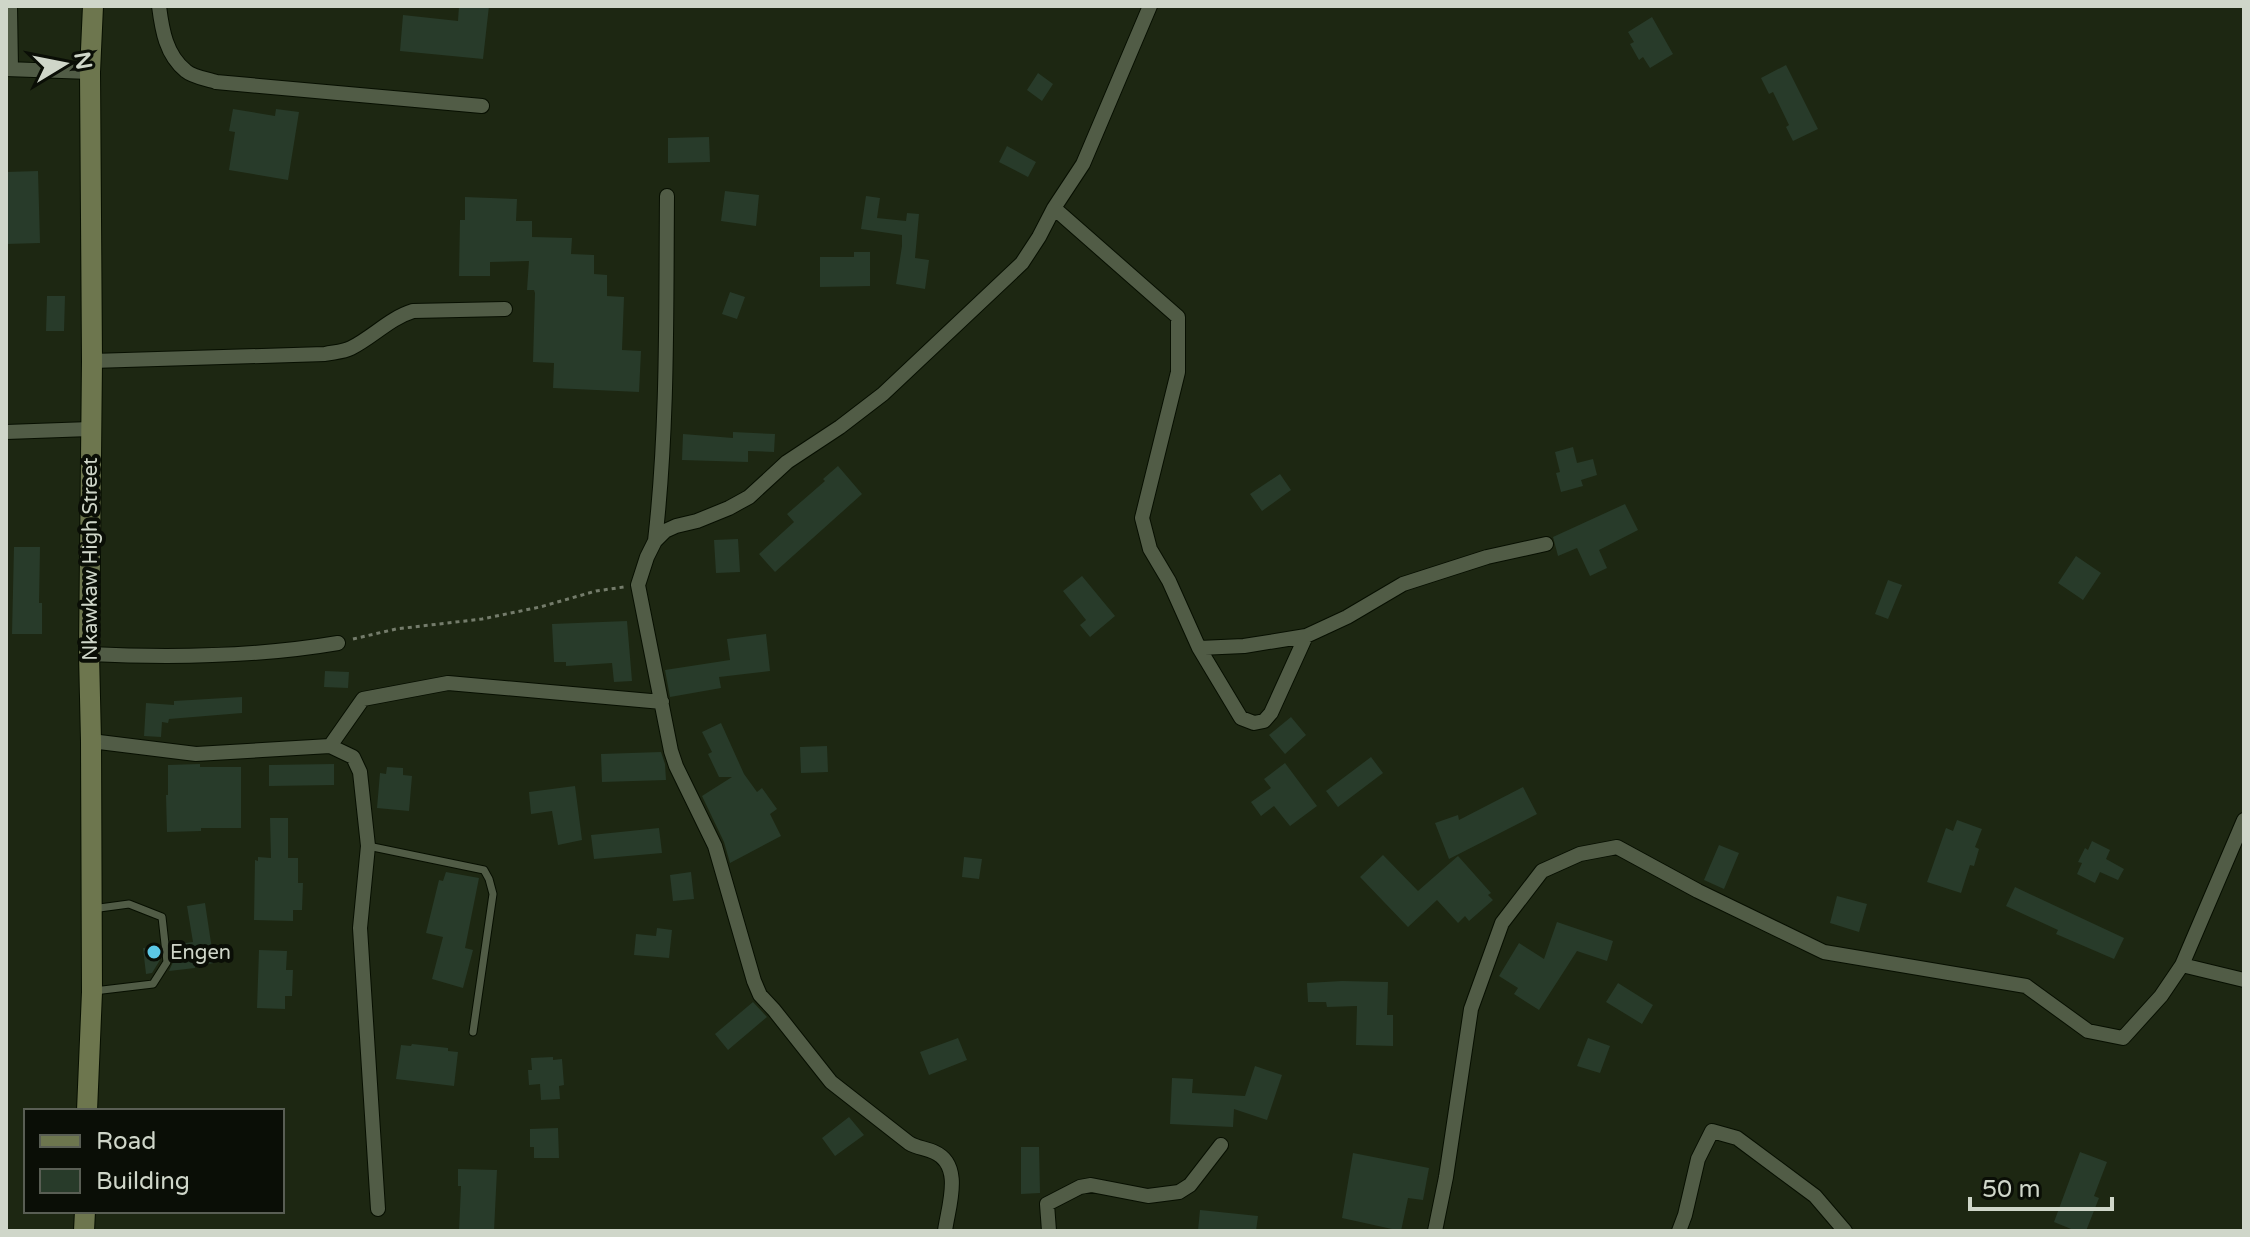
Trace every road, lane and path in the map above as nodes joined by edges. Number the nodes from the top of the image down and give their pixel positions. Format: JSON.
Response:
{"nodes":[{"id":1,"x":10,"y":6,"type":"edge"},
{"id":2,"x":93,"y":6,"type":"edge"},
{"id":3,"x":159,"y":6,"type":"edge"},
{"id":4,"x":1150,"y":6,"type":"edge"},
{"id":5,"x":8,"y":69,"type":"edge"},
{"id":6,"x":90,"y":72,"type":"junction"},
{"id":7,"x":482,"y":106,"type":"dead end"},
{"id":8,"x":667,"y":196,"type":"dead end"},
{"id":9,"x":1054,"y":208,"type":"junction"},
{"id":10,"x":505,"y":309,"type":"dead end"},
{"id":11,"x":92,"y":361,"type":"junction"},
{"id":12,"x":90,"y":429,"type":"junction"},
{"id":13,"x":6,"y":432,"type":"edge"},
{"id":14,"x":655,"y":541,"type":"junction"},
{"id":15,"x":1546,"y":544,"type":"dead end"},
{"id":16,"x":638,"y":585,"type":"junction"},
{"id":17,"x":1306,"y":636,"type":"junction"},
{"id":18,"x":338,"y":643,"type":"joint"},
{"id":19,"x":1199,"y":648,"type":"junction"},
{"id":20,"x":89,"y":654,"type":"junction"},
{"id":21,"x":662,"y":702,"type":"junction"},
{"id":22,"x":91,"y":741,"type":"junction"},
{"id":23,"x":330,"y":746,"type":"junction"},
{"id":24,"x":2244,"y":820,"type":"edge"},
{"id":25,"x":368,"y":846,"type":"junction"},
{"id":26,"x":92,"y":909,"type":"junction"},
{"id":27,"x":2182,"y":965,"type":"junction"},
{"id":28,"x":2244,"y":980,"type":"edge"},
{"id":29,"x":92,"y":992,"type":"junction"},
{"id":30,"x":473,"y":1032,"type":"dead end"},
{"id":31,"x":87,"y":1109,"type":"edge"},
{"id":32,"x":1221,"y":1145,"type":"dead end"},
{"id":33,"x":378,"y":1209,"type":"dead end"},
{"id":34,"x":945,"y":1231,"type":"edge"},
{"id":35,"x":1049,"y":1231,"type":"edge"},
{"id":36,"x":1435,"y":1231,"type":"edge"},
{"id":37,"x":1679,"y":1231,"type":"edge"},
{"id":38,"x":1845,"y":1231,"type":"edge"}],
"edges":[{"from":1,"to":5,"type":"street"},
{"from":2,"to":6,"type":"main road","name":"Nkawkaw High Street"},
{"from":3,"to":7,"type":"street"},
{"from":4,"to":9,"type":"street"},
{"from":5,"to":6,"type":"street"},
{"from":6,"to":11,"type":"main road","name":"Nkawkaw High Street"},
{"from":8,"to":14,"type":"street"},
{"from":9,"to":14,"type":"street"},
{"from":9,"to":19,"type":"street"},
{"from":10,"to":11,"type":"street"},
{"from":11,"to":12,"type":"main road","name":"Nkawkaw High Street"},
{"from":12,"to":13,"type":"street"},
{"from":12,"to":20,"type":"main road","name":"Nkawkaw High Street"},
{"from":14,"to":16,"type":"street"},
{"from":15,"to":17,"type":"street"},
{"from":16,"to":18,"type":"path"},
{"from":16,"to":21,"type":"street"},
{"from":17,"to":19,"type":"street"},
{"from":17,"to":19,"type":"street"},
{"from":18,"to":20,"type":"street"},
{"from":20,"to":22,"type":"main road","name":"Nkawkaw High Street"},
{"from":21,"to":23,"type":"street"},
{"from":21,"to":34,"type":"street"},
{"from":22,"to":23,"type":"street"},
{"from":22,"to":26,"type":"main road","name":"Nkawkaw High Street"},
{"from":23,"to":25,"type":"street"},
{"from":24,"to":27,"type":"street"},
{"from":25,"to":30,"type":"lane"},
{"from":25,"to":33,"type":"street"},
{"from":26,"to":29,"type":"main road","name":"Nkawkaw High Street"},
{"from":26,"to":29,"type":"lane"},
{"from":27,"to":28,"type":"street"},
{"from":27,"to":36,"type":"street"},
{"from":29,"to":31,"type":"main road","name":"Nkawkaw High Street"},
{"from":32,"to":35,"type":"street"},
{"from":37,"to":38,"type":"street"}]}
